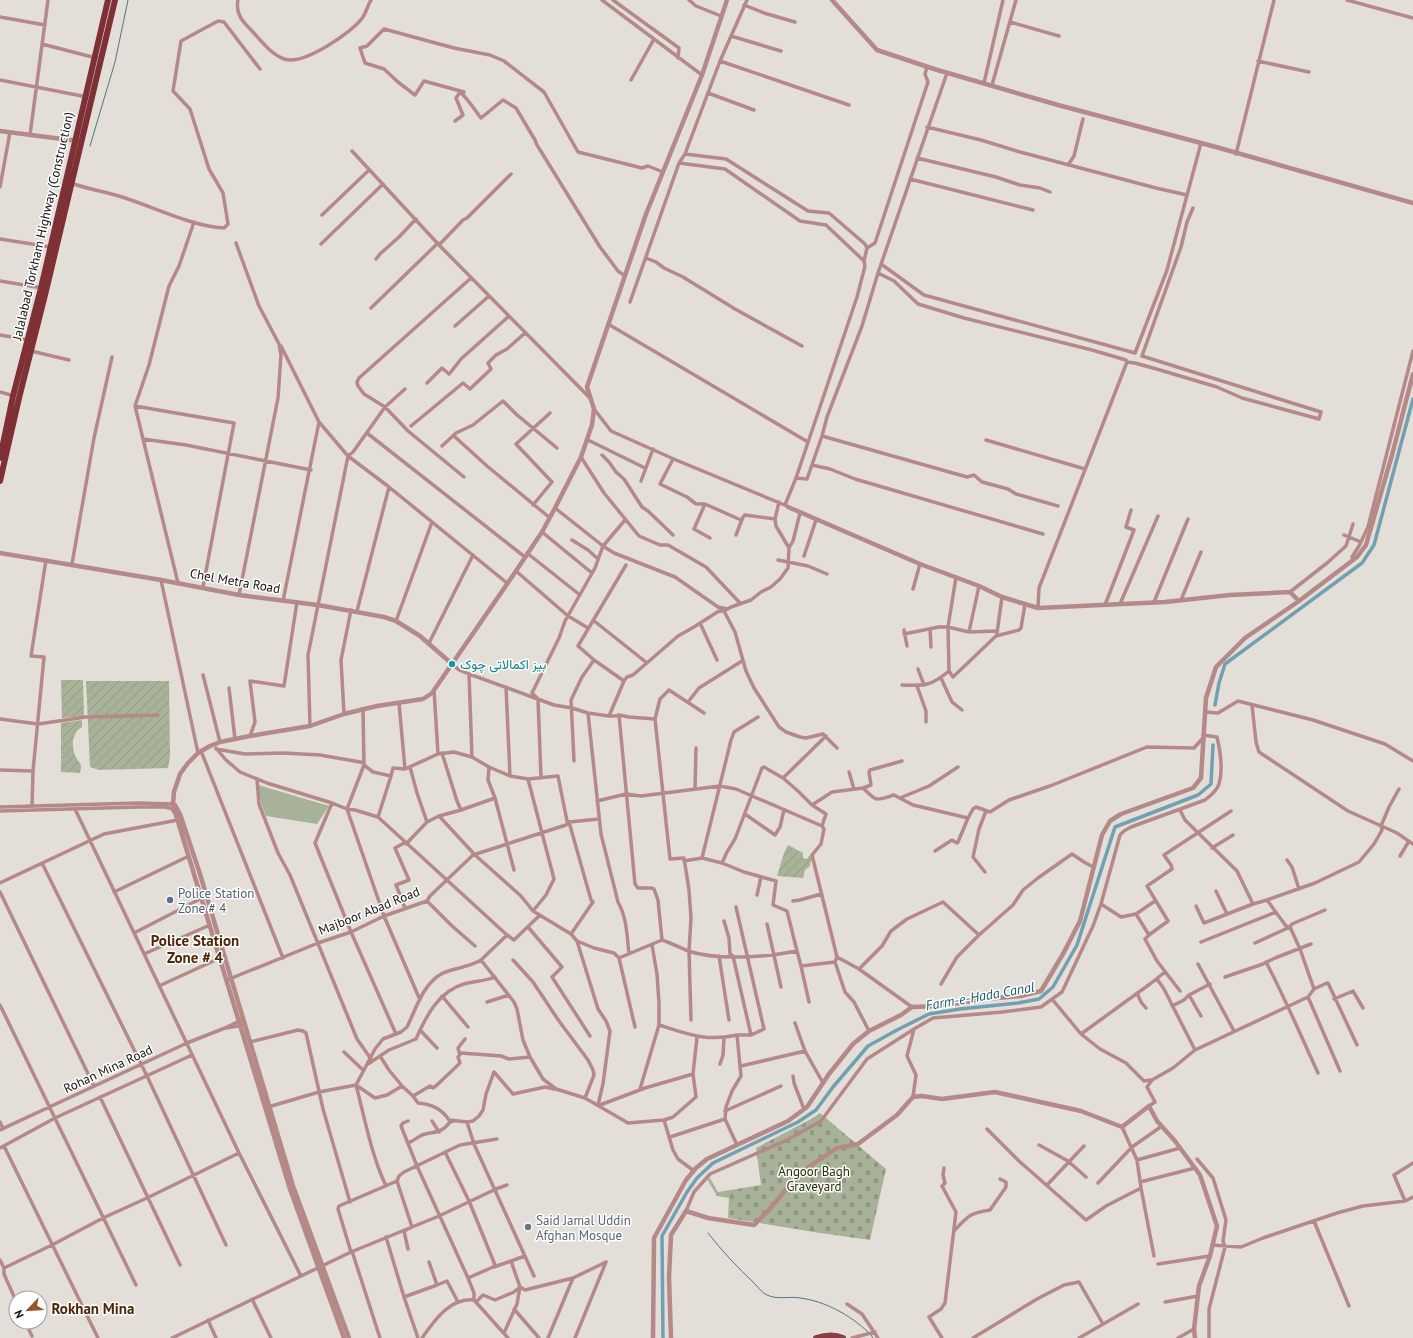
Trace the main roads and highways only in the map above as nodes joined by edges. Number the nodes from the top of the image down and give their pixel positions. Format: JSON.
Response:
{"nodes":[{"id":1,"x":108,"y":0,"type":"edge"},
{"id":2,"x":115,"y":0,"type":"edge"},
{"id":3,"x":98,"y":58,"type":"junction"},
{"id":4,"x":78,"y":141,"type":"junction"},
{"id":5,"x":53,"y":247,"type":"junction"},
{"id":6,"x":46,"y":264,"type":"junction"},
{"id":7,"x":49,"y":276,"type":"junction"},
{"id":8,"x":43,"y":289,"type":"junction"},
{"id":9,"x":30,"y":341,"type":"junction"},
{"id":10,"x":16,"y":397,"type":"junction"},
{"id":11,"x":0,"y":458,"type":"edge"},
{"id":12,"x":0,"y":481,"type":"edge"},
{"id":13,"x":816,"y":1338,"type":"edge"},
{"id":14,"x":843,"y":1338,"type":"edge"}],
"edges":[{"from":1,"to":3,"type":"highway"},
{"from":2,"to":3,"type":"highway"},
{"from":3,"to":4,"type":"highway"},
{"from":4,"to":5,"type":"highway","name":"Jalalabad Torkham Highway (Construction)"},
{"from":4,"to":5,"type":"highway"},
{"from":5,"to":6,"type":"highway","name":"Jalalabad Torkham Highway (Construction)"},
{"from":5,"to":7,"type":"highway"},
{"from":6,"to":7,"type":"highway"},
{"from":6,"to":8,"type":"highway","name":"Jalalabad Torkham Highway (Construction)"},
{"from":7,"to":8,"type":"highway"},
{"from":8,"to":9,"type":"highway","name":"Jalalabad Torkham Highway (Construction)"},
{"from":9,"to":10,"type":"highway","name":"Jalalabad Torkham Highway (Construction)"},
{"from":9,"to":10,"type":"highway"},
{"from":10,"to":11,"type":"highway","name":"Jalalabad Torkham Highway (Construction)"},
{"from":10,"to":12,"type":"highway"},
{"from":13,"to":14,"type":"main road"}]}
